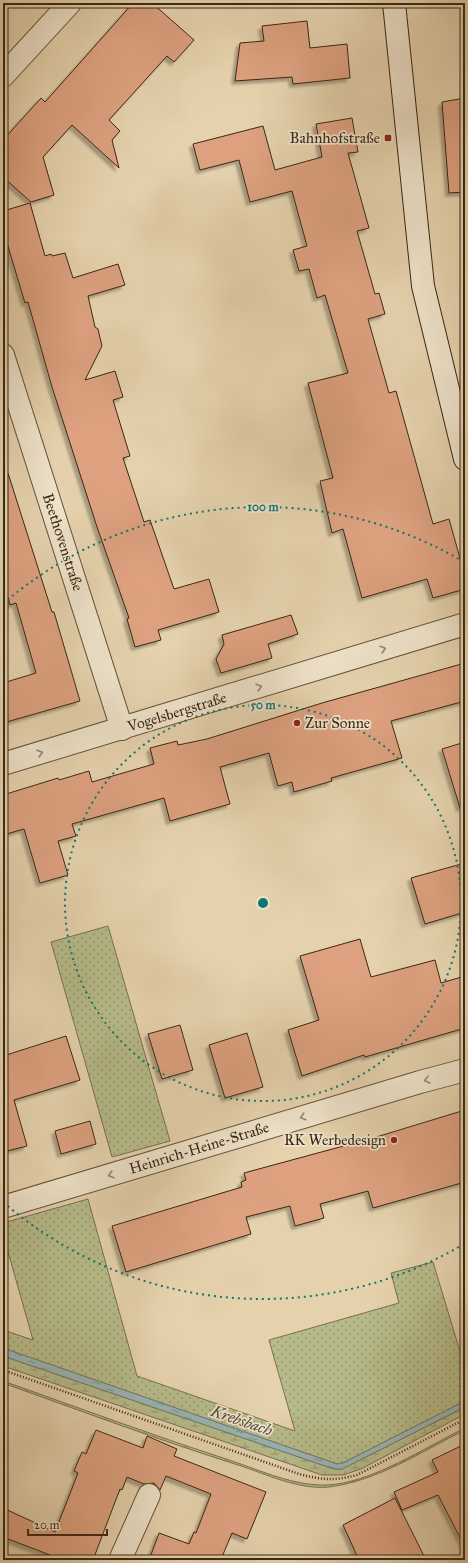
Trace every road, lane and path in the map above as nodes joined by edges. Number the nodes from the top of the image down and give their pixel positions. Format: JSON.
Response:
{"nodes":[{"id":1,"x":70,"y":3,"type":"edge"},
{"id":2,"x":394,"y":3,"type":"edge"},
{"id":3,"x":3,"y":76,"type":"edge"},
{"id":4,"x":3,"y":354,"type":"edge"},
{"id":5,"x":465,"y":459,"type":"edge"},
{"id":6,"x":465,"y":624,"type":"edge"},
{"id":7,"x":122,"y":729,"type":"junction"},
{"id":8,"x":3,"y":764,"type":"edge"},
{"id":9,"x":465,"y":1070,"type":"edge"},
{"id":10,"x":3,"y":1207,"type":"edge"},
{"id":11,"x":3,"y":1370,"type":"edge"},
{"id":12,"x":465,"y":1419,"type":"edge"},
{"id":13,"x":148,"y":1495,"type":"dead end"},
{"id":14,"x":120,"y":1560,"type":"edge"}],
"edges":[{"from":1,"to":3,"type":"street"},
{"from":2,"to":5,"type":"street"},
{"from":4,"to":7,"type":"street","name":"Beethovenstraße"},
{"from":7,"to":6,"type":"street","name":"Vogelsbergstraße","one_way":true},
{"from":8,"to":7,"type":"street","name":"Vogelsbergstraße","one_way":true},
{"from":9,"to":10,"type":"street","name":"Heinrich-Heine-Straße","one_way":true},
{"from":11,"to":12,"type":"path"},
{"from":13,"to":14,"type":"street"}]}
